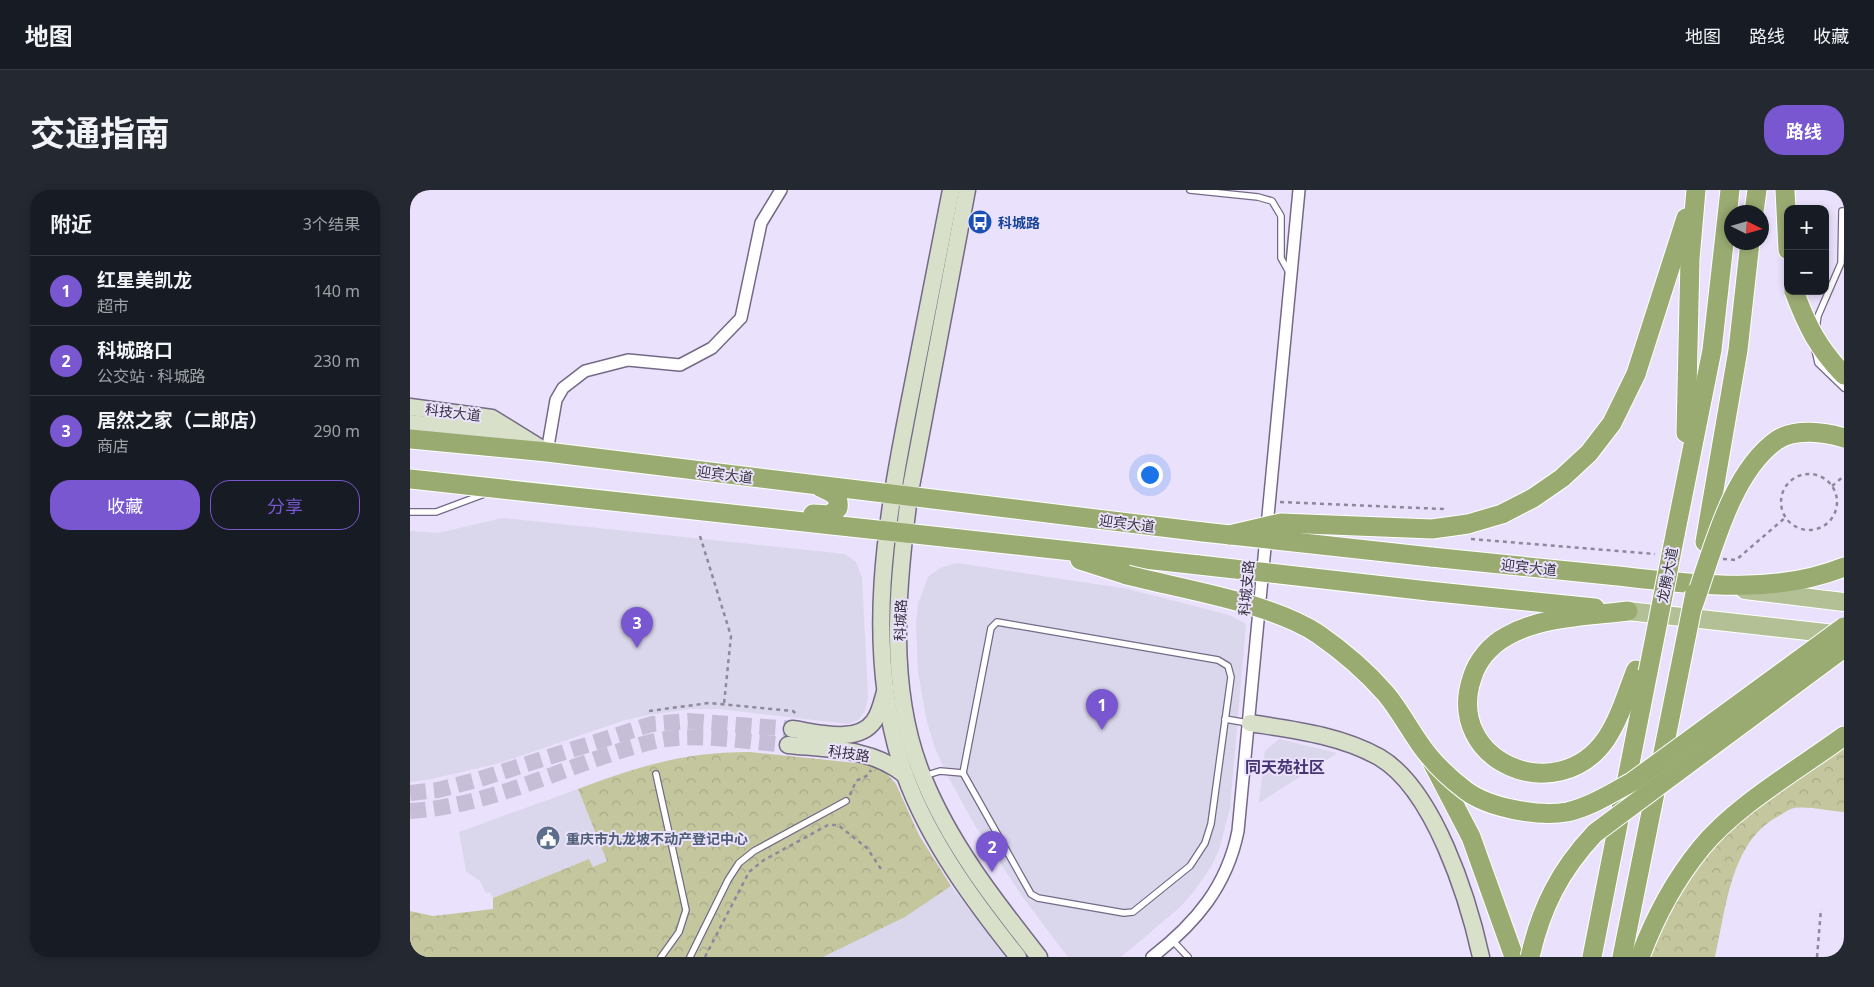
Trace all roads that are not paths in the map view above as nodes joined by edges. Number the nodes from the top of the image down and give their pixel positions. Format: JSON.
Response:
{"nodes":[{"id":1,"x":781,"y":190,"type":"edge"},
{"id":2,"x":951,"y":190,"type":"edge"},
{"id":3,"x":967,"y":190,"type":"edge"},
{"id":4,"x":1190,"y":190,"type":"edge"},
{"id":5,"x":1299,"y":190,"type":"edge"},
{"id":6,"x":1694,"y":190,"type":"edge"},
{"id":7,"x":1730,"y":190,"type":"edge"},
{"id":8,"x":1757,"y":190,"type":"edge"},
{"id":9,"x":1785,"y":190,"type":"edge"},
{"id":10,"x":1755,"y":205,"type":"edge"},
{"id":11,"x":1786,"y":205,"type":"edge"},
{"id":12,"x":1844,"y":211,"type":"edge"},
{"id":13,"x":1749,"y":250,"type":"edge"},
{"id":14,"x":1290,"y":276,"type":"junction"},
{"id":15,"x":1795,"y":295,"type":"edge"},
{"id":16,"x":1844,"y":375,"type":"edge"},
{"id":17,"x":1844,"y":388,"type":"edge"},
{"id":18,"x":410,"y":407,"type":"edge"},
{"id":19,"x":410,"y":423,"type":"edge"},
{"id":20,"x":521,"y":435,"type":"junction"},
{"id":21,"x":410,"y":438,"type":"edge"},
{"id":22,"x":1844,"y":438,"type":"edge"},
{"id":23,"x":547,"y":452,"type":"junction"},
{"id":24,"x":410,"y":479,"type":"edge"},
{"id":25,"x":816,"y":485,"type":"junction"},
{"id":26,"x":1685,"y":486,"type":"junction"},
{"id":27,"x":501,"y":488,"type":"junction"},
{"id":28,"x":900,"y":495,"type":"junction"},
{"id":29,"x":707,"y":511,"type":"junction"},
{"id":30,"x":410,"y":512,"type":"edge"},
{"id":31,"x":895,"y":532,"type":"junction"},
{"id":32,"x":1229,"y":535,"type":"junction"},
{"id":33,"x":1043,"y":548,"type":"junction"},
{"id":34,"x":1844,"y":568,"type":"edge"},
{"id":35,"x":1720,"y":587,"type":"junction"},
{"id":36,"x":1844,"y":602,"type":"edge"},
{"id":37,"x":1693,"y":606,"type":"junction"},
{"id":38,"x":1628,"y":611,"type":"junction"},
{"id":39,"x":1844,"y":627,"type":"edge"},
{"id":40,"x":1844,"y":635,"type":"edge"},
{"id":41,"x":1844,"y":648,"type":"edge"},
{"id":42,"x":1642,"y":671,"type":"junction"},
{"id":43,"x":886,"y":688,"type":"junction"},
{"id":44,"x":1225,"y":719,"type":"junction"},
{"id":45,"x":1250,"y":723,"type":"junction"},
{"id":46,"x":1844,"y":736,"type":"edge"},
{"id":47,"x":1429,"y":756,"type":"junction"},
{"id":48,"x":656,"y":774,"type":"dead end"},
{"id":49,"x":963,"y":774,"type":"junction"},
{"id":50,"x":905,"y":775,"type":"junction"},
{"id":51,"x":922,"y":776,"type":"junction"},
{"id":52,"x":846,"y":801,"type":"road end"},
{"id":53,"x":1173,"y":941,"type":"junction"},
{"id":54,"x":661,"y":957,"type":"edge"},
{"id":55,"x":690,"y":957,"type":"edge"},
{"id":56,"x":1018,"y":957,"type":"edge"},
{"id":57,"x":1039,"y":957,"type":"edge"},
{"id":58,"x":1152,"y":957,"type":"edge"},
{"id":59,"x":1188,"y":957,"type":"edge"},
{"id":60,"x":1482,"y":957,"type":"edge"},
{"id":61,"x":1514,"y":957,"type":"edge"},
{"id":62,"x":1530,"y":957,"type":"edge"},
{"id":63,"x":1592,"y":957,"type":"edge"},
{"id":64,"x":1622,"y":957,"type":"edge"},
{"id":65,"x":1640,"y":957,"type":"edge"}],
"edges":[{"from":1,"to":23,"type":"street"},
{"from":2,"to":28,"type":"main road","name":"科城路"},
{"from":3,"to":28,"type":"main road","name":"科城路"},
{"from":4,"to":14,"type":"lane"},
{"from":5,"to":14,"type":"street","name":"科城支路"},
{"from":6,"to":26,"type":"highway"},
{"from":6,"to":32,"type":"highway","bridge":true},
{"from":7,"to":26,"type":"highway","name":"龙腾大道"},
{"from":8,"to":10,"type":"highway"},
{"from":9,"to":11,"type":"highway"},
{"from":12,"to":17,"type":"lane"},
{"from":13,"to":37,"type":"highway","bridge":true},
{"from":14,"to":45,"type":"street","name":"科城支路"},
{"from":15,"to":16,"type":"highway","bridge":true},
{"from":18,"to":20,"type":"main road","name":"科技大道"},
{"from":19,"to":20,"type":"main road","name":"科技大道"},
{"from":20,"to":23,"type":"main road","name":"科技大道"},
{"from":21,"to":23,"type":"highway","name":"迎宾大道"},
{"from":22,"to":37,"type":"highway","bridge":true},
{"from":23,"to":25,"type":"highway","name":"迎宾大道"},
{"from":24,"to":27,"type":"highway"},
{"from":25,"to":28,"type":"highway","name":"迎宾大道"},
{"from":25,"to":29,"type":"highway"},
{"from":26,"to":42,"type":"highway","name":"龙腾大道","bridge":true},
{"from":27,"to":29,"type":"highway"},
{"from":27,"to":30,"type":"lane"},
{"from":28,"to":31,"type":"main road","name":"科城路"},
{"from":28,"to":32,"type":"highway","name":"迎宾大道","bridge":true},
{"from":29,"to":31,"type":"highway"},
{"from":31,"to":33,"type":"highway"},
{"from":31,"to":43,"type":"main road","name":"科城路"},
{"from":31,"to":51,"type":"main road","name":"科城路"},
{"from":32,"to":35,"type":"highway","name":"迎宾大道","bridge":true},
{"from":33,"to":38,"type":"highway","bridge":true},
{"from":33,"to":47,"type":"highway","bridge":true},
{"from":34,"to":35,"type":"highway"},
{"from":35,"to":36,"type":"main road","name":"迎宾大道"},
{"from":37,"to":64,"type":"highway","bridge":true},
{"from":38,"to":40,"type":"main road"},
{"from":38,"to":42,"type":"highway"},
{"from":39,"to":47,"type":"highway","bridge":true},
{"from":41,"to":62,"type":"highway","bridge":true},
{"from":42,"to":63,"type":"highway","name":"龙腾大道"},
{"from":43,"to":50,"type":"main road","name":"科城路"},
{"from":43,"to":50,"type":"main road","name":"科技路"},
{"from":44,"to":45,"type":"lane"},
{"from":44,"to":49,"type":"lane"},
{"from":44,"to":49,"type":"lane"},
{"from":45,"to":53,"type":"street","name":"科城支路"},
{"from":45,"to":60,"type":"main road"},
{"from":46,"to":65,"type":"highway"},
{"from":47,"to":61,"type":"highway","bridge":true},
{"from":48,"to":54,"type":"lane"},
{"from":49,"to":51,"type":"lane"},
{"from":50,"to":56,"type":"main road","name":"科城路"},
{"from":51,"to":57,"type":"main road","name":"科城路"},
{"from":52,"to":55,"type":"lane"},
{"from":53,"to":58,"type":"street","name":"科城支路"},
{"from":53,"to":59,"type":"lane"}]}
